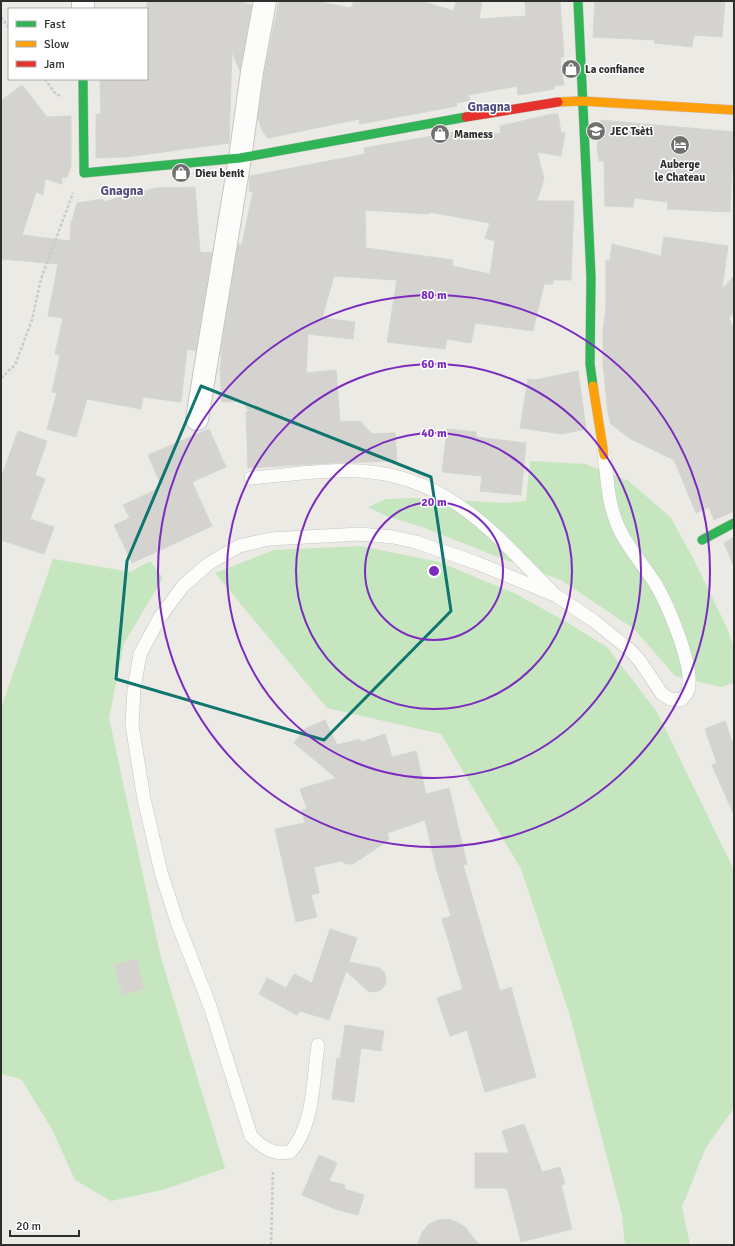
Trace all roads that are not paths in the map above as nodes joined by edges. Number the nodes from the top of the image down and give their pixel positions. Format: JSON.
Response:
{"nodes":[{"id":1,"x":265,"y":1,"type":"edge"},
{"id":2,"x":578,"y":1,"type":"edge"},
{"id":3,"x":83,"y":80,"type":"edge"},
{"id":4,"x":581,"y":101,"type":"junction"},
{"id":5,"x":734,"y":110,"type":"edge"},
{"id":6,"x":240,"y":158,"type":"junction"},
{"id":7,"x":197,"y":419,"type":"dead end"},
{"id":8,"x":604,"y":455,"type":"joint"},
{"id":9,"x":251,"y":478,"type":"dead end"},
{"id":10,"x":734,"y":523,"type":"edge"},
{"id":11,"x":702,"y":540,"type":"dead end"},
{"id":12,"x":557,"y":596,"type":"junction"},
{"id":13,"x":318,"y":1045,"type":"dead end"}],
"edges":[{"from":1,"to":6,"type":"street"},
{"from":2,"to":4,"type":"street"},
{"from":3,"to":6,"type":"street"},
{"from":4,"to":5,"type":"street"},
{"from":4,"to":6,"type":"street"},
{"from":4,"to":8,"type":"street"},
{"from":6,"to":7,"type":"street"},
{"from":8,"to":12,"type":"lane"},
{"from":9,"to":12,"type":"lane"},
{"from":10,"to":11,"type":"street"},
{"from":12,"to":13,"type":"lane"}]}
